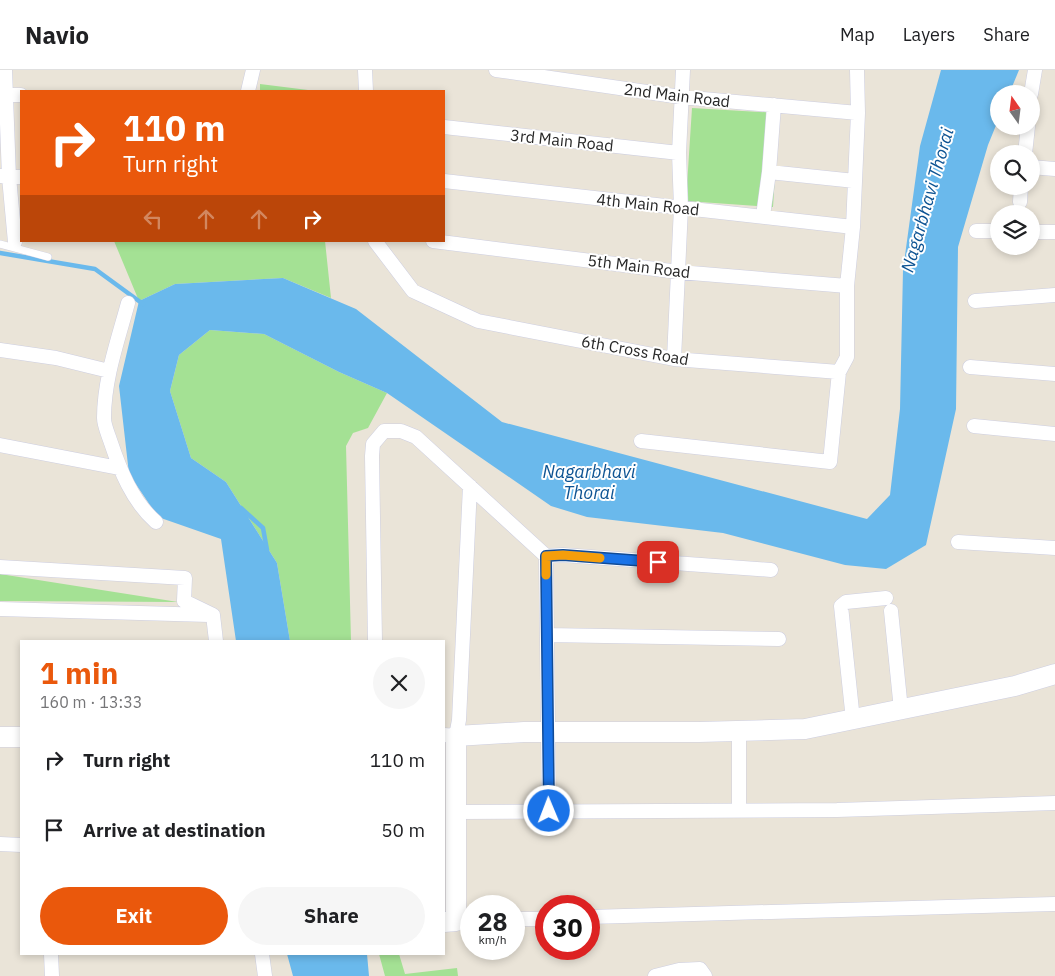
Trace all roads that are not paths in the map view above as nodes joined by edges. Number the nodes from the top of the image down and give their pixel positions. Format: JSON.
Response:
{"nodes":[{"id":1,"x":5,"y":70,"type":"edge"},
{"id":2,"x":253,"y":70,"type":"edge"},
{"id":3,"x":366,"y":70,"type":"edge"},
{"id":4,"x":496,"y":70,"type":"edge"},
{"id":5,"x":683,"y":70,"type":"edge"},
{"id":6,"x":858,"y":70,"type":"edge"},
{"id":7,"x":1035,"y":70,"type":"edge"},
{"id":8,"x":1032,"y":85,"type":"edge"},
{"id":9,"x":248,"y":90,"type":"edge"},
{"id":10,"x":366,"y":90,"type":"edge"},
{"id":11,"x":20,"y":94,"type":"edge"},
{"id":12,"x":3,"y":95,"type":"edge"},
{"id":13,"x":681,"y":97,"type":"junction"},
{"id":14,"x":774,"y":106,"type":"junction"},
{"id":15,"x":858,"y":114,"type":"junction"},
{"id":16,"x":445,"y":127,"type":"edge"},
{"id":17,"x":679,"y":153,"type":"junction"},
{"id":18,"x":1040,"y":168,"type":"edge"},
{"id":19,"x":1055,"y":169,"type":"edge"},
{"id":20,"x":769,"y":172,"type":"junction"},
{"id":21,"x":10,"y":177,"type":"edge"},
{"id":22,"x":855,"y":180,"type":"junction"},
{"id":23,"x":445,"y":181,"type":"edge"},
{"id":24,"x":1020,"y":195,"type":"edge"},
{"id":25,"x":1020,"y":202,"type":"dead end"},
{"id":26,"x":681,"y":207,"type":"junction"},
{"id":27,"x":763,"y":216,"type":"junction"},
{"id":28,"x":853,"y":227,"type":"junction"},
{"id":29,"x":976,"y":231,"type":"dead end"},
{"id":30,"x":990,"y":231,"type":"edge"},
{"id":31,"x":1040,"y":232,"type":"edge"},
{"id":32,"x":1055,"y":232,"type":"edge"},
{"id":33,"x":377,"y":242,"type":"edge"},
{"id":34,"x":441,"y":242,"type":"edge"},
{"id":35,"x":0,"y":244,"type":"edge"},
{"id":36,"x":15,"y":245,"type":"junction"},
{"id":37,"x":48,"y":257,"type":"dead end"},
{"id":38,"x":678,"y":272,"type":"junction"},
{"id":39,"x":846,"y":286,"type":"junction"},
{"id":40,"x":1055,"y":295,"type":"edge"},
{"id":41,"x":975,"y":301,"type":"dead end"},
{"id":42,"x":128,"y":303,"type":"dead end"},
{"id":43,"x":0,"y":350,"type":"edge"},
{"id":44,"x":674,"y":359,"type":"junction"},
{"id":45,"x":970,"y":367,"type":"dead end"},
{"id":46,"x":109,"y":371,"type":"junction"},
{"id":47,"x":839,"y":372,"type":"junction"},
{"id":48,"x":1055,"y":374,"type":"edge"},
{"id":49,"x":974,"y":426,"type":"dead end"},
{"id":50,"x":1055,"y":434,"type":"edge"},
{"id":51,"x":641,"y":441,"type":"dead end"},
{"id":52,"x":0,"y":445,"type":"edge"},
{"id":53,"x":119,"y":468,"type":"junction"},
{"id":54,"x":470,"y":486,"type":"junction"},
{"id":55,"x":156,"y":522,"type":"dead end"},
{"id":56,"x":958,"y":542,"type":"dead end"},
{"id":57,"x":1055,"y":548,"type":"edge"},
{"id":58,"x":546,"y":556,"type":"junction"},
{"id":59,"x":0,"y":567,"type":"edge"},
{"id":60,"x":771,"y":570,"type":"dead end"},
{"id":61,"x":0,"y":609,"type":"edge"},
{"id":62,"x":213,"y":615,"type":"junction"},
{"id":63,"x":546,"y":636,"type":"junction"},
{"id":64,"x":779,"y":639,"type":"dead end"},
{"id":65,"x":216,"y":640,"type":"edge"},
{"id":66,"x":375,"y":640,"type":"edge"},
{"id":67,"x":1055,"y":674,"type":"edge"},
{"id":68,"x":901,"y":710,"type":"junction"},
{"id":69,"x":853,"y":720,"type":"junction"},
{"id":70,"x":739,"y":731,"type":"junction"},
{"id":71,"x":548,"y":732,"type":"junction"},
{"id":72,"x":450,"y":736,"type":"edge"},
{"id":73,"x":0,"y":737,"type":"edge"},
{"id":74,"x":20,"y":737,"type":"edge"},
{"id":75,"x":1055,"y":803,"type":"edge"},
{"id":76,"x":739,"y":810,"type":"junction"},
{"id":77,"x":549,"y":811,"type":"junction"},
{"id":78,"x":456,"y":812,"type":"junction"},
{"id":79,"x":0,"y":844,"type":"edge"},
{"id":80,"x":20,"y":845,"type":"edge"},
{"id":81,"x":1055,"y":904,"type":"edge"},
{"id":82,"x":600,"y":917,"type":"edge"},
{"id":83,"x":457,"y":921,"type":"edge"},
{"id":84,"x":51,"y":955,"type":"edge"},
{"id":85,"x":262,"y":955,"type":"edge"},
{"id":86,"x":52,"y":976,"type":"edge"},
{"id":87,"x":265,"y":976,"type":"edge"},
{"id":88,"x":655,"y":976,"type":"edge"},
{"id":89,"x":705,"y":976,"type":"edge"}],
"edges":[{"from":1,"to":12,"type":"street"},
{"from":2,"to":9,"type":"street"},
{"from":3,"to":10,"type":"street"},
{"from":4,"to":13,"type":"street","name":"2nd Main Road"},
{"from":5,"to":13,"type":"street"},
{"from":6,"to":15,"type":"street"},
{"from":7,"to":8,"type":"street"},
{"from":11,"to":12,"type":"street"},
{"from":12,"to":21,"type":"street"},
{"from":13,"to":14,"type":"street","name":"2nd Main Road"},
{"from":13,"to":17,"type":"street"},
{"from":14,"to":15,"type":"street","name":"2nd Main Road"},
{"from":14,"to":20,"type":"street"},
{"from":15,"to":22,"type":"street"},
{"from":16,"to":17,"type":"street","name":"3rd Main Road"},
{"from":17,"to":26,"type":"street"},
{"from":18,"to":19,"type":"street"},
{"from":20,"to":22,"type":"street"},
{"from":20,"to":27,"type":"street"},
{"from":21,"to":36,"type":"street"},
{"from":22,"to":28,"type":"street"},
{"from":23,"to":26,"type":"street","name":"4th Main Road"},
{"from":24,"to":25,"type":"street"},
{"from":26,"to":27,"type":"street","name":"4th Main Road"},
{"from":26,"to":38,"type":"street"},
{"from":27,"to":28,"type":"street","name":"4th Main Road"},
{"from":28,"to":39,"type":"street"},
{"from":29,"to":30,"type":"street"},
{"from":31,"to":32,"type":"street"},
{"from":33,"to":44,"type":"street","name":"6th Cross Road"},
{"from":34,"to":38,"type":"street","name":"5th Main Road"},
{"from":35,"to":36,"type":"lane"},
{"from":36,"to":37,"type":"lane"},
{"from":38,"to":39,"type":"street","name":"5th Main Road"},
{"from":38,"to":44,"type":"street"},
{"from":39,"to":47,"type":"street"},
{"from":40,"to":41,"type":"street"},
{"from":42,"to":46,"type":"street"},
{"from":43,"to":46,"type":"street"},
{"from":44,"to":47,"type":"street","name":"6th Cross Road"},
{"from":45,"to":48,"type":"street"},
{"from":46,"to":53,"type":"street"},
{"from":47,"to":51,"type":"street"},
{"from":49,"to":50,"type":"street"},
{"from":52,"to":53,"type":"street"},
{"from":53,"to":55,"type":"street"},
{"from":54,"to":58,"type":"street"},
{"from":54,"to":66,"type":"street"},
{"from":54,"to":72,"type":"street"},
{"from":56,"to":57,"type":"street"},
{"from":58,"to":60,"type":"street"},
{"from":58,"to":63,"type":"street"},
{"from":59,"to":62,"type":"street"},
{"from":61,"to":62,"type":"street"},
{"from":62,"to":65,"type":"street"},
{"from":63,"to":64,"type":"street"},
{"from":63,"to":71,"type":"street"},
{"from":67,"to":68,"type":"street"},
{"from":68,"to":69,"type":"street"},
{"from":68,"to":69,"type":"street"},
{"from":69,"to":70,"type":"street"},
{"from":70,"to":71,"type":"street"},
{"from":70,"to":76,"type":"street"},
{"from":71,"to":72,"type":"street"},
{"from":71,"to":77,"type":"street"},
{"from":72,"to":78,"type":"street"},
{"from":73,"to":74,"type":"street"},
{"from":75,"to":76,"type":"street"},
{"from":76,"to":77,"type":"street"},
{"from":77,"to":78,"type":"street"},
{"from":78,"to":83,"type":"street"},
{"from":79,"to":80,"type":"street"},
{"from":81,"to":82,"type":"street"},
{"from":84,"to":86,"type":"street"},
{"from":85,"to":87,"type":"street"},
{"from":88,"to":89,"type":"street"}]}
